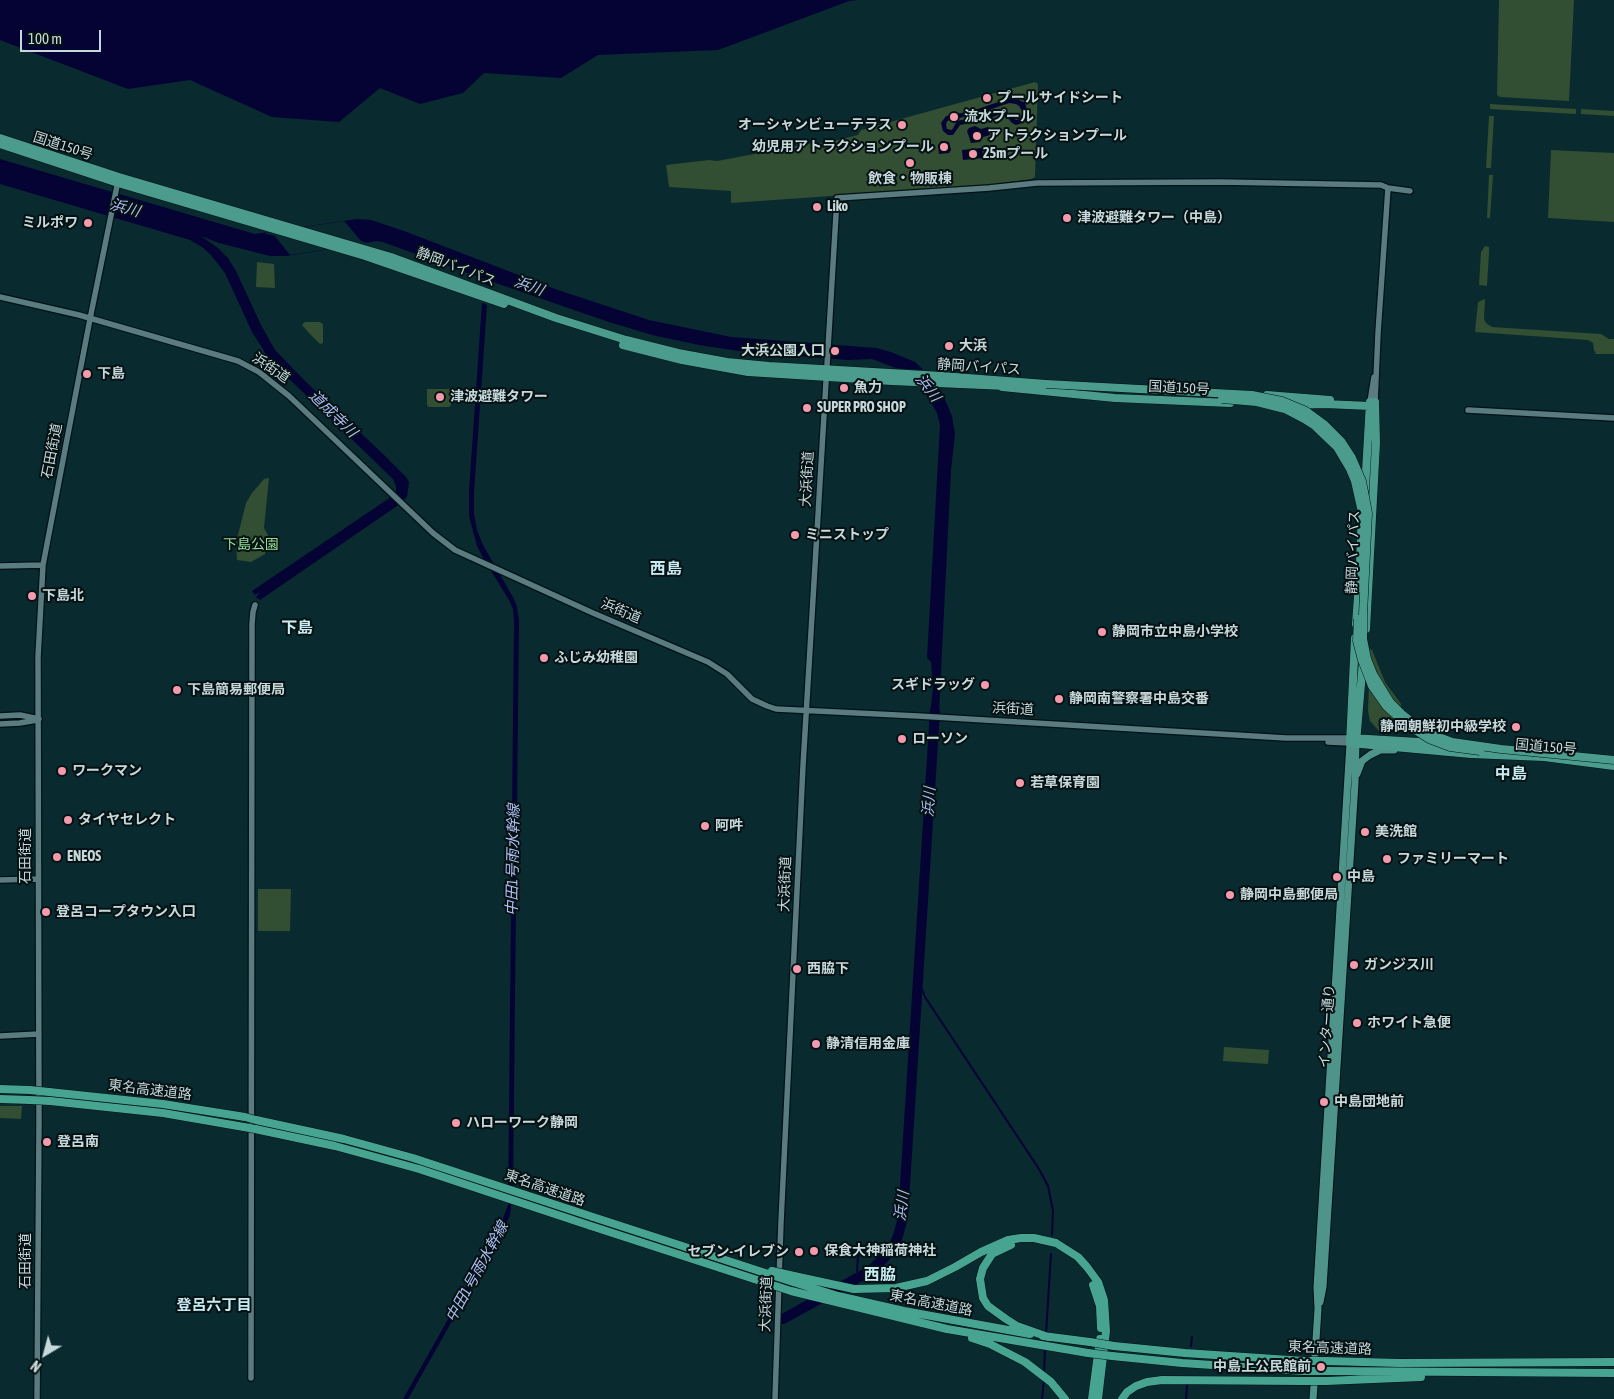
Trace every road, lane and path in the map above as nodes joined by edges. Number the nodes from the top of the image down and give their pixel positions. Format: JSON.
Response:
{"nodes":[{"id":1,"x":0,"y":138,"type":"edge"},
{"id":2,"x":0,"y":144,"type":"edge"},
{"id":3,"x":118,"y":183,"type":"junction"},
{"id":4,"x":1388,"y":188,"type":"junction"},
{"id":5,"x":1410,"y":191,"type":"dead end"},
{"id":6,"x":0,"y":297,"type":"edge"},
{"id":7,"x":90,"y":318,"type":"junction"},
{"id":8,"x":826,"y":369,"type":"junction"},
{"id":9,"x":988,"y":382,"type":"junction"},
{"id":10,"x":1372,"y":403,"type":"junction"},
{"id":11,"x":1468,"y":410,"type":"dead end"},
{"id":12,"x":1614,"y":418,"type":"edge"},
{"id":13,"x":43,"y":565,"type":"junction"},
{"id":14,"x":0,"y":566,"type":"edge"},
{"id":15,"x":255,"y":605,"type":"dead end"},
{"id":16,"x":1360,"y":692,"type":"junction"},
{"id":17,"x":806,"y":710,"type":"junction"},
{"id":18,"x":0,"y":716,"type":"edge"},
{"id":19,"x":39,"y":719,"type":"junction"},
{"id":20,"x":0,"y":724,"type":"edge"},
{"id":21,"x":1384,"y":739,"type":"junction"},
{"id":22,"x":1353,"y":741,"type":"junction"},
{"id":23,"x":1437,"y":750,"type":"junction"},
{"id":24,"x":1614,"y":761,"type":"edge"},
{"id":25,"x":1355,"y":783,"type":"junction"},
{"id":26,"x":38,"y":879,"type":"junction"},
{"id":27,"x":0,"y":880,"type":"edge"},
{"id":28,"x":39,"y":1034,"type":"junction"},
{"id":29,"x":0,"y":1036,"type":"edge"},
{"id":30,"x":0,"y":1089,"type":"edge"},
{"id":31,"x":0,"y":1099,"type":"edge"},
{"id":32,"x":793,"y":1279,"type":"junction"},
{"id":33,"x":1318,"y":1309,"type":"junction"},
{"id":34,"x":947,"y":1329,"type":"junction"},
{"id":35,"x":1045,"y":1336,"type":"junction"},
{"id":36,"x":1315,"y":1355,"type":"dead end"},
{"id":37,"x":1614,"y":1362,"type":"edge"},
{"id":38,"x":1614,"y":1373,"type":"edge"},
{"id":39,"x":1399,"y":1376,"type":"junction"},
{"id":40,"x":251,"y":1378,"type":"dead end"},
{"id":41,"x":1314,"y":1386,"type":"dead end"},
{"id":42,"x":38,"y":1399,"type":"edge"},
{"id":43,"x":775,"y":1399,"type":"edge"},
{"id":44,"x":1065,"y":1399,"type":"edge"},
{"id":45,"x":1092,"y":1399,"type":"edge"},
{"id":46,"x":1098,"y":1399,"type":"edge"},
{"id":47,"x":1122,"y":1399,"type":"edge"},
{"id":48,"x":1313,"y":1399,"type":"edge"}],
"edges":[{"from":1,"to":3,"type":"highway","name":"国道150号"},
{"from":2,"to":3,"type":"highway","name":"国道150号"},
{"from":3,"to":7,"type":"street","name":"石田街道"},
{"from":3,"to":8,"type":"highway","name":"静岡バイパス"},
{"from":3,"to":8,"type":"highway","name":"静岡バイパス"},
{"from":4,"to":5,"type":"street"},
{"from":4,"to":8,"type":"street","name":"大浜街道"},
{"from":4,"to":10,"type":"street"},
{"from":6,"to":7,"type":"street","name":"浜街道"},
{"from":7,"to":13,"type":"street","name":"石田街道"},
{"from":7,"to":17,"type":"street","name":"浜街道"},
{"from":8,"to":9,"type":"highway","name":"静岡バイパス"},
{"from":8,"to":9,"type":"highway","name":"静岡バイパス"},
{"from":8,"to":17,"type":"street","name":"大浜街道"},
{"from":9,"to":10,"type":"highway","name":"国道150号"},
{"from":9,"to":10,"type":"highway","name":"国道150号"},
{"from":9,"to":24,"type":"highway","name":"静岡バイパス","bridge":true},
{"from":10,"to":16,"type":"highway","name":"国道150号"},
{"from":10,"to":22,"type":"highway"},
{"from":11,"to":12,"type":"street"},
{"from":13,"to":14,"type":"street"},
{"from":13,"to":19,"type":"street","name":"石田街道"},
{"from":15,"to":40,"type":"street"},
{"from":16,"to":21,"type":"highway","name":"国道150号"},
{"from":16,"to":22,"type":"highway","name":"国道150号"},
{"from":17,"to":22,"type":"street","name":"浜街道"},
{"from":17,"to":43,"type":"street","name":"大浜街道"},
{"from":18,"to":19,"type":"street"},
{"from":19,"to":20,"type":"street"},
{"from":19,"to":26,"type":"street","name":"石田街道"},
{"from":21,"to":22,"type":"highway","name":"国道150号"},
{"from":21,"to":24,"type":"highway","name":"国道150号"},
{"from":22,"to":23,"type":"highway","name":"国道150号"},
{"from":22,"to":25,"type":"main road","name":"インター通り"},
{"from":22,"to":33,"type":"main road","name":"インター通り"},
{"from":23,"to":24,"type":"highway","name":"国道150号"},
{"from":23,"to":25,"type":"main road"},
{"from":25,"to":33,"type":"main road","name":"インター通り"},
{"from":26,"to":27,"type":"street"},
{"from":26,"to":28,"type":"street","name":"石田街道"},
{"from":28,"to":29,"type":"street"},
{"from":28,"to":42,"type":"street","name":"石田街道"},
{"from":30,"to":32,"type":"highway","name":"東名高速道路","bridge":true},
{"from":31,"to":34,"type":"highway","name":"東名高速道路","bridge":true},
{"from":32,"to":35,"type":"highway","name":"東名高速道路"},
{"from":32,"to":46,"type":"highway"},
{"from":33,"to":36,"type":"main road","name":"インター通り"},
{"from":34,"to":39,"type":"highway","name":"東名高速道路","bridge":true},
{"from":34,"to":44,"type":"highway"},
{"from":35,"to":37,"type":"highway","name":"東名高速道路","bridge":true},
{"from":35,"to":45,"type":"highway"},
{"from":38,"to":39,"type":"highway"},
{"from":39,"to":47,"type":"highway","bridge":true},
{"from":41,"to":48,"type":"main road"}]}
